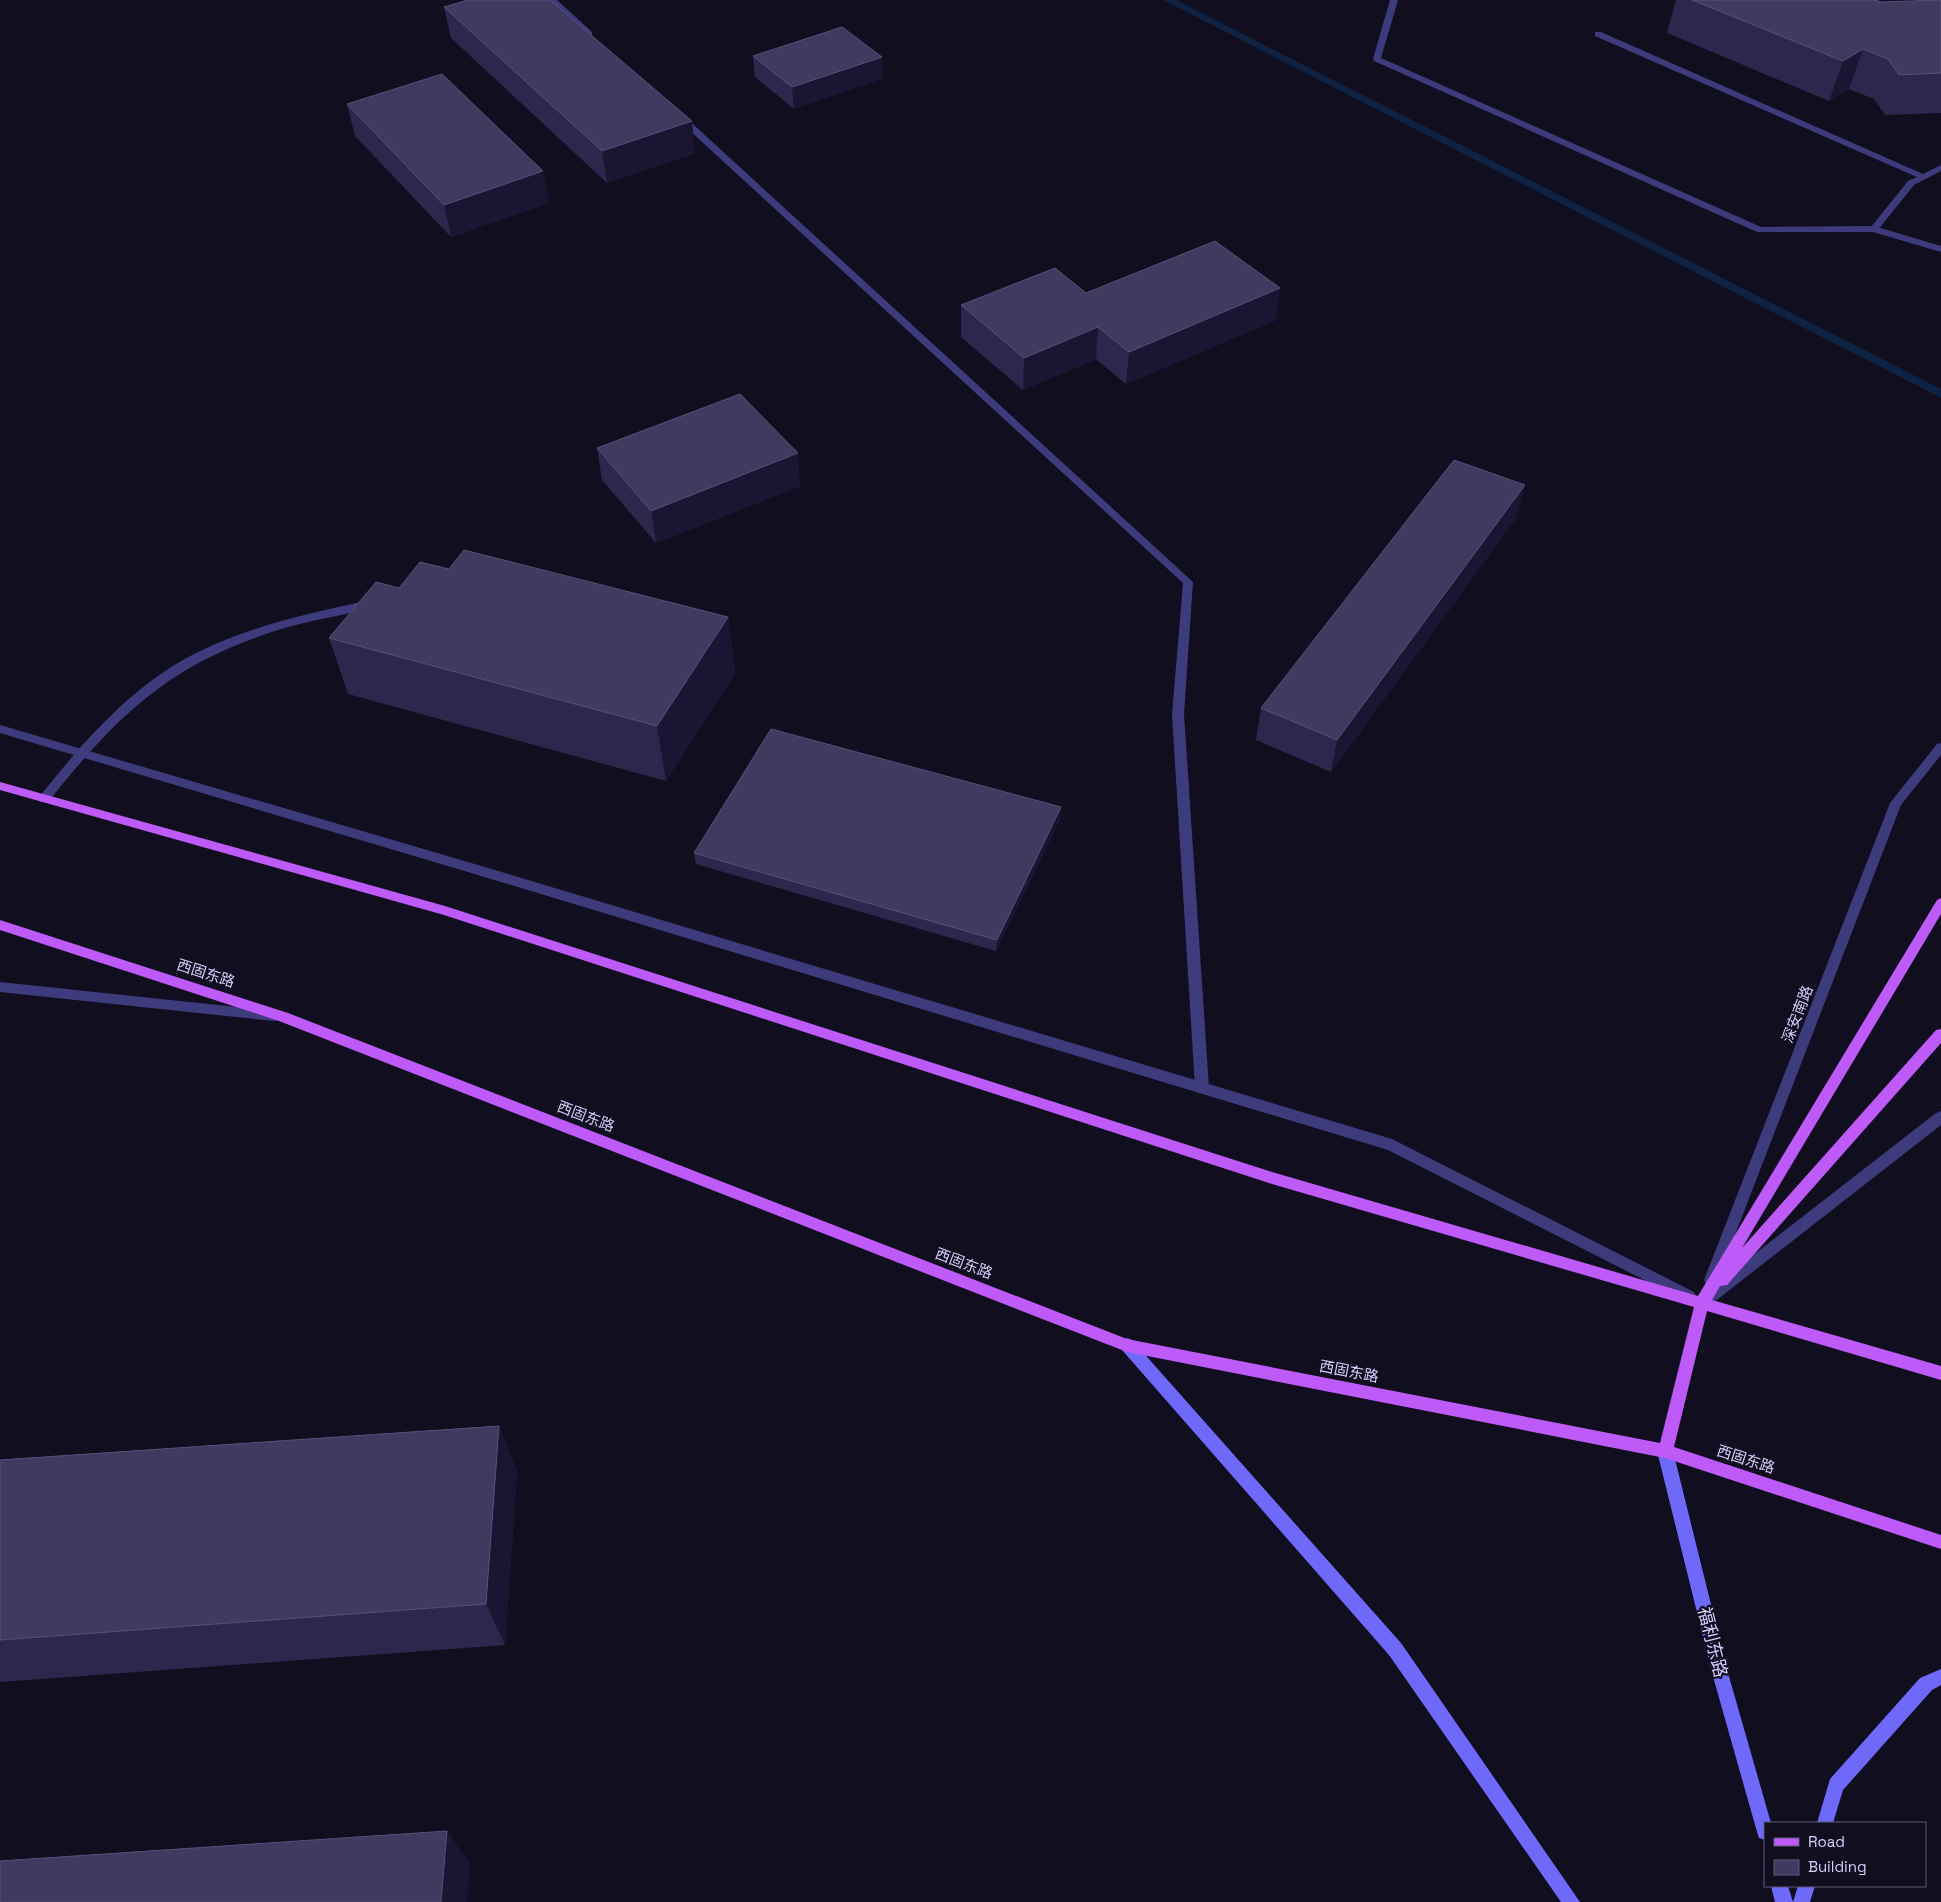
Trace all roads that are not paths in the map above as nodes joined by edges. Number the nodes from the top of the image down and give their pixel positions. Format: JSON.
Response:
{"nodes":[{"id":1,"x":552,"y":0,"type":"edge"},
{"id":2,"x":1394,"y":0,"type":"edge"},
{"id":3,"x":1598,"y":34,"type":"dead end"},
{"id":4,"x":596,"y":40,"type":"edge"},
{"id":5,"x":676,"y":114,"type":"edge"},
{"id":6,"x":1941,"y":168,"type":"edge"},
{"id":7,"x":1924,"y":177,"type":"junction"},
{"id":8,"x":1874,"y":229,"type":"junction"},
{"id":9,"x":1941,"y":250,"type":"edge"},
{"id":10,"x":385,"y":601,"type":"edge"},
{"id":11,"x":0,"y":729,"type":"edge"},
{"id":12,"x":1941,"y":747,"type":"edge"},
{"id":13,"x":81,"y":753,"type":"junction"},
{"id":14,"x":0,"y":786,"type":"edge"},
{"id":15,"x":44,"y":799,"type":"junction"},
{"id":16,"x":1941,"y":903,"type":"edge"},
{"id":17,"x":0,"y":925,"type":"edge"},
{"id":18,"x":0,"y":987,"type":"edge"},
{"id":19,"x":283,"y":1017,"type":"junction"},
{"id":20,"x":1941,"y":1034,"type":"edge"},
{"id":21,"x":1202,"y":1088,"type":"junction"},
{"id":22,"x":1941,"y":1117,"type":"edge"},
{"id":23,"x":1702,"y":1303,"type":"junction"},
{"id":24,"x":1127,"y":1346,"type":"junction"},
{"id":25,"x":1941,"y":1373,"type":"edge"},
{"id":26,"x":1665,"y":1451,"type":"junction"},
{"id":27,"x":1941,"y":1542,"type":"edge"},
{"id":28,"x":1941,"y":1677,"type":"edge"},
{"id":29,"x":1825,"y":1822,"type":"edge"},
{"id":30,"x":1764,"y":1828,"type":"edge"},
{"id":31,"x":1780,"y":1887,"type":"edge"},
{"id":32,"x":1806,"y":1887,"type":"edge"},
{"id":33,"x":1572,"y":1902,"type":"edge"},
{"id":34,"x":1784,"y":1902,"type":"edge"},
{"id":35,"x":1801,"y":1902,"type":"edge"}],
"edges":[{"from":1,"to":4,"type":"street"},
{"from":2,"to":8,"type":"street"},
{"from":3,"to":7,"type":"street"},
{"from":5,"to":21,"type":"street"},
{"from":6,"to":7,"type":"street"},
{"from":7,"to":8,"type":"street"},
{"from":8,"to":9,"type":"street"},
{"from":10,"to":13,"type":"street"},
{"from":11,"to":13,"type":"street"},
{"from":12,"to":23,"type":"street","name":"深安南路"},
{"from":13,"to":15,"type":"street"},
{"from":13,"to":21,"type":"street"},
{"from":14,"to":15,"type":"main road"},
{"from":15,"to":23,"type":"main road"},
{"from":16,"to":23,"type":"main road"},
{"from":17,"to":19,"type":"main road","name":"西固东路"},
{"from":18,"to":19,"type":"street"},
{"from":19,"to":24,"type":"main road","name":"西固东路"},
{"from":20,"to":23,"type":"main road"},
{"from":21,"to":23,"type":"street"},
{"from":22,"to":23,"type":"street"},
{"from":23,"to":25,"type":"main road"},
{"from":23,"to":26,"type":"main road"},
{"from":24,"to":26,"type":"main road","name":"西固东路"},
{"from":24,"to":33,"type":"main road"},
{"from":26,"to":27,"type":"main road","name":"西固东路"},
{"from":26,"to":30,"type":"main road","name":"福利东路"},
{"from":28,"to":29,"type":"main road"},
{"from":31,"to":34,"type":"main road"},
{"from":32,"to":35,"type":"main road"}]}
